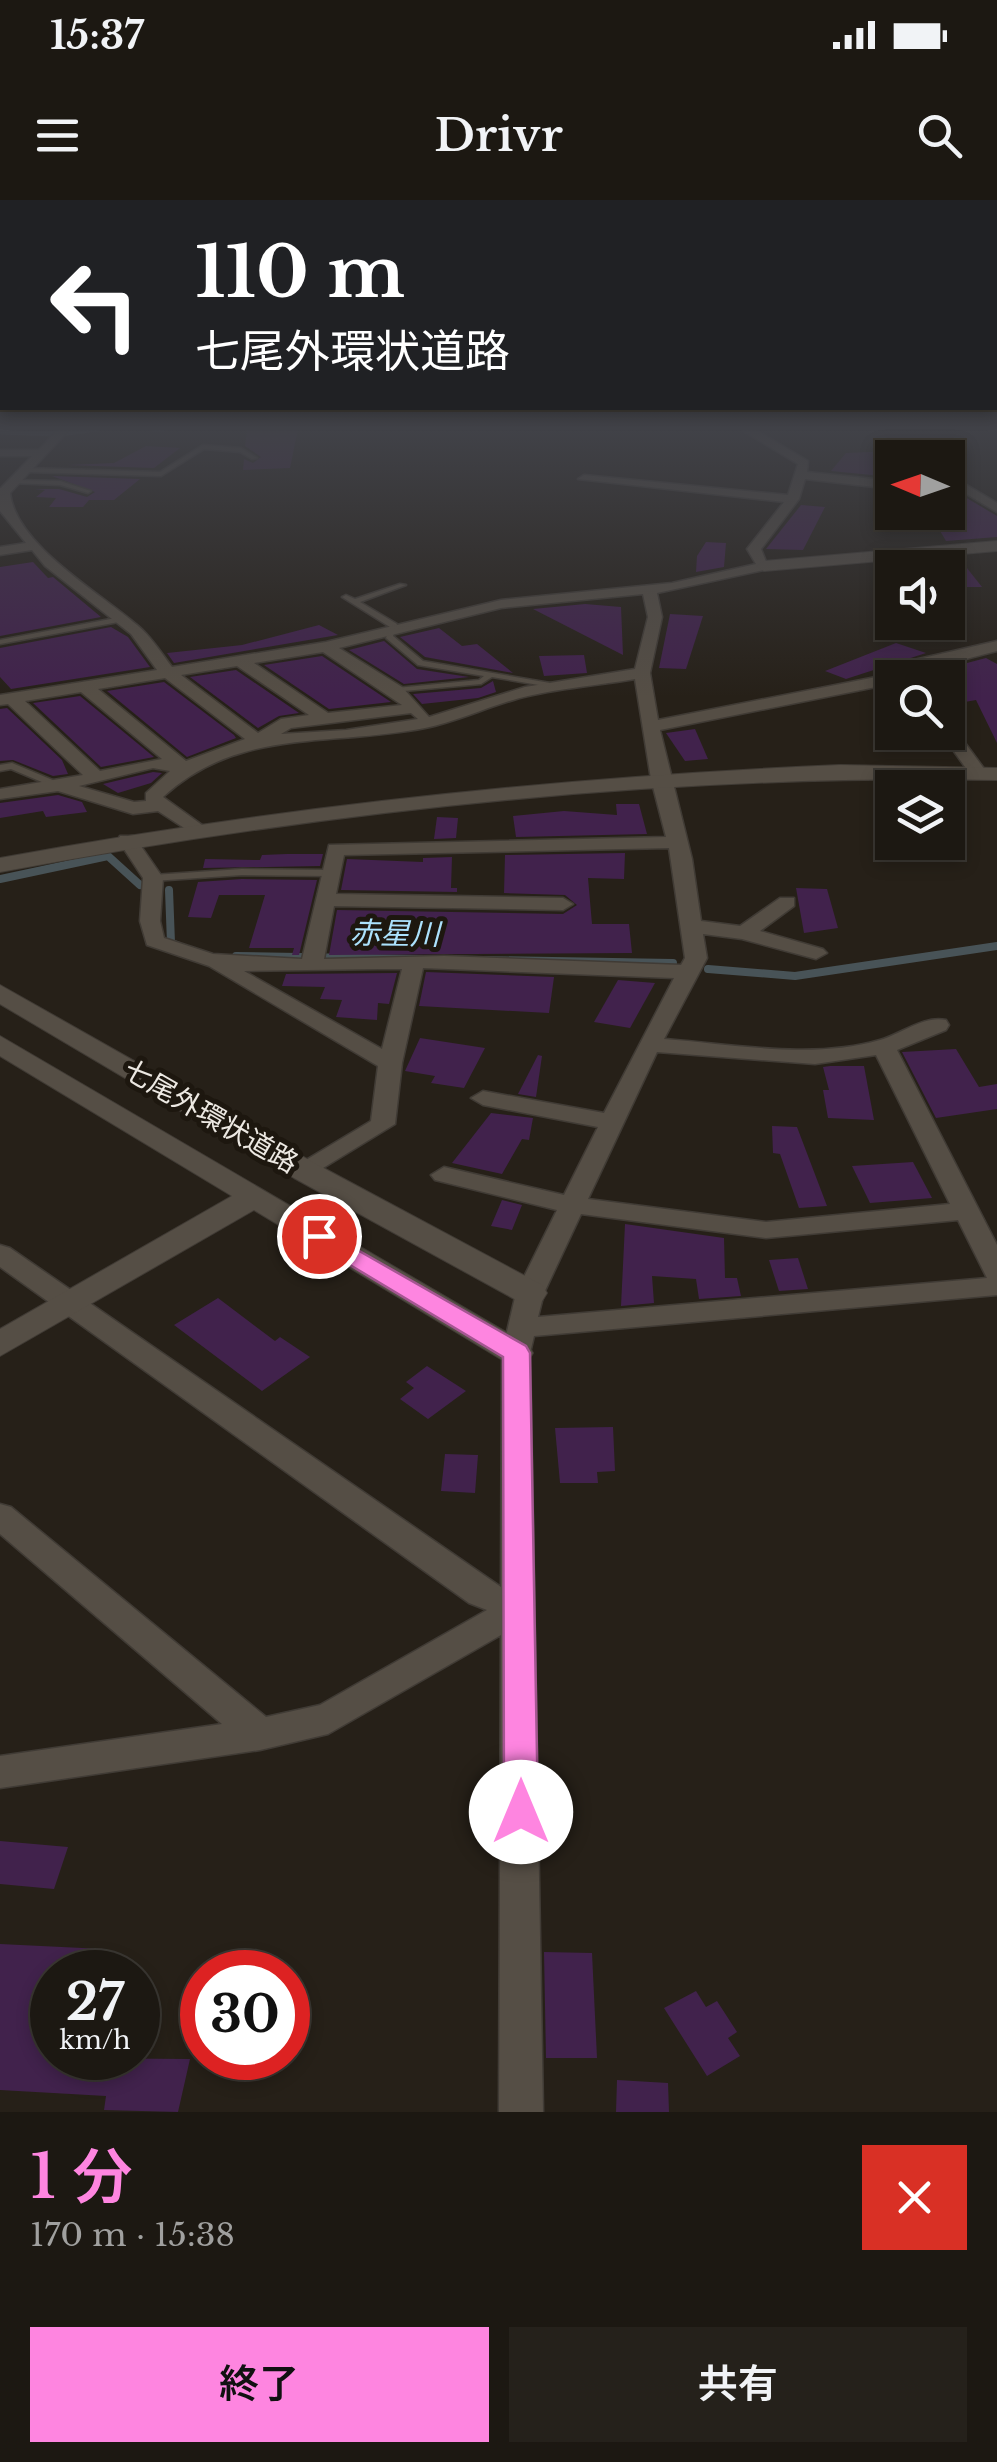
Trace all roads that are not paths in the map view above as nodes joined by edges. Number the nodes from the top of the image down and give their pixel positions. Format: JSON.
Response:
{"nodes":[{"id":1,"x":12,"y":518,"type":"edge"},
{"id":2,"x":778,"y":518,"type":"edge"},
{"id":3,"x":33,"y":546,"type":"junction"},
{"id":4,"x":997,"y":546,"type":"edge"},
{"id":5,"x":0,"y":551,"type":"edge"},
{"id":6,"x":764,"y":566,"type":"junction"},
{"id":7,"x":402,"y":585,"type":"dead end"},
{"id":8,"x":649,"y":590,"type":"junction"},
{"id":9,"x":346,"y":597,"type":"dead end"},
{"id":10,"x":356,"y":601,"type":"junction"},
{"id":11,"x":121,"y":619,"type":"junction"},
{"id":12,"x":394,"y":630,"type":"junction"},
{"id":13,"x":0,"y":642,"type":"edge"},
{"id":14,"x":997,"y":646,"type":"edge"},
{"id":15,"x":326,"y":647,"type":"junction"},
{"id":16,"x":934,"y":660,"type":"edge"},
{"id":17,"x":240,"y":661,"type":"junction"},
{"id":18,"x":168,"y":673,"type":"junction"},
{"id":19,"x":642,"y":673,"type":"junction"},
{"id":20,"x":490,"y":675,"type":"junction"},
{"id":21,"x":875,"y":684,"type":"edge"},
{"id":22,"x":83,"y":685,"type":"junction"},
{"id":23,"x":557,"y":686,"type":"junction"},
{"id":24,"x":396,"y":690,"type":"junction"},
{"id":25,"x":6,"y":699,"type":"edge"},
{"id":26,"x":414,"y":708,"type":"junction"},
{"id":27,"x":322,"y":718,"type":"junction"},
{"id":28,"x":430,"y":722,"type":"junction"},
{"id":29,"x":650,"y":727,"type":"junction"},
{"id":30,"x":257,"y":740,"type":"junction"},
{"id":31,"x":965,"y":750,"type":"edge"},
{"id":32,"x":0,"y":768,"type":"edge"},
{"id":33,"x":184,"y":768,"type":"junction"},
{"id":34,"x":988,"y":774,"type":"edge"},
{"id":35,"x":95,"y":776,"type":"junction"},
{"id":36,"x":660,"y":779,"type":"junction"},
{"id":37,"x":59,"y":786,"type":"junction"},
{"id":38,"x":0,"y":794,"type":"edge"},
{"id":39,"x":160,"y":805,"type":"junction"},
{"id":40,"x":195,"y":828,"type":"junction"},
{"id":41,"x":126,"y":840,"type":"junction"},
{"id":42,"x":677,"y":842,"type":"junction"},
{"id":43,"x":0,"y":865,"type":"edge"},
{"id":44,"x":329,"y":874,"type":"junction"},
{"id":45,"x":154,"y":878,"type":"junction"},
{"id":46,"x":324,"y":900,"type":"junction"},
{"id":47,"x":787,"y":902,"type":"dead end"},
{"id":48,"x":563,"y":904,"type":"dead end"},
{"id":49,"x":692,"y":926,"type":"junction"},
{"id":50,"x":744,"y":933,"type":"junction"},
{"id":51,"x":816,"y":953,"type":"dead end"},
{"id":52,"x":215,"y":962,"type":"junction"},
{"id":53,"x":414,"y":962,"type":"junction"},
{"id":54,"x":312,"y":963,"type":"junction"},
{"id":55,"x":686,"y":972,"type":"junction"},
{"id":56,"x":0,"y":993,"type":"edge"},
{"id":57,"x":938,"y":1025,"type":"dead end"},
{"id":58,"x":0,"y":1044,"type":"edge"},
{"id":59,"x":649,"y":1045,"type":"junction"},
{"id":60,"x":884,"y":1047,"type":"junction"},
{"id":61,"x":390,"y":1062,"type":"junction"},
{"id":62,"x":483,"y":1098,"type":"dead end"},
{"id":63,"x":612,"y":1122,"type":"junction"},
{"id":64,"x":305,"y":1171,"type":"junction"},
{"id":65,"x":444,"y":1175,"type":"dead end"},
{"id":66,"x":253,"y":1197,"type":"junction"},
{"id":67,"x":572,"y":1205,"type":"junction"},
{"id":68,"x":966,"y":1211,"type":"junction"},
{"id":69,"x":0,"y":1254,"type":"edge"},
{"id":70,"x":997,"y":1272,"type":"edge"},
{"id":71,"x":997,"y":1286,"type":"edge"},
{"id":72,"x":530,"y":1293,"type":"junction"},
{"id":73,"x":72,"y":1304,"type":"junction"},
{"id":74,"x":518,"y":1340,"type":"junction"},
{"id":75,"x":0,"y":1344,"type":"edge"},
{"id":76,"x":0,"y":1516,"type":"edge"},
{"id":77,"x":519,"y":1608,"type":"junction"},
{"id":78,"x":260,"y":1734,"type":"junction"},
{"id":79,"x":0,"y":1772,"type":"edge"},
{"id":80,"x":521,"y":2112,"type":"edge"}],
"edges":[{"from":1,"to":3,"type":"street"},
{"from":2,"to":6,"type":"street"},
{"from":3,"to":5,"type":"street"},
{"from":3,"to":11,"type":"street"},
{"from":4,"to":6,"type":"street"},
{"from":6,"to":8,"type":"street"},
{"from":7,"to":10,"type":"lane"},
{"from":8,"to":12,"type":"street"},
{"from":8,"to":19,"type":"street"},
{"from":9,"to":10,"type":"lane"},
{"from":10,"to":12,"type":"lane"},
{"from":11,"to":13,"type":"lane"},
{"from":11,"to":18,"type":"street"},
{"from":12,"to":15,"type":"street"},
{"from":12,"to":20,"type":"lane"},
{"from":14,"to":16,"type":"street"},
{"from":15,"to":17,"type":"street"},
{"from":15,"to":24,"type":"street"},
{"from":17,"to":18,"type":"street"},
{"from":17,"to":27,"type":"street"},
{"from":18,"to":22,"type":"street"},
{"from":18,"to":30,"type":"street"},
{"from":19,"to":23,"type":"street"},
{"from":19,"to":29,"type":"street"},
{"from":20,"to":23,"type":"lane"},
{"from":20,"to":24,"type":"lane"},
{"from":21,"to":29,"type":"street"},
{"from":22,"to":25,"type":"street"},
{"from":22,"to":33,"type":"street"},
{"from":23,"to":28,"type":"street"},
{"from":24,"to":26,"type":"street"},
{"from":25,"to":35,"type":"street"},
{"from":26,"to":27,"type":"street"},
{"from":26,"to":28,"type":"street"},
{"from":27,"to":30,"type":"street"},
{"from":28,"to":30,"type":"street"},
{"from":29,"to":36,"type":"street"},
{"from":30,"to":33,"type":"street"},
{"from":31,"to":34,"type":"street"},
{"from":32,"to":37,"type":"lane"},
{"from":33,"to":35,"type":"street"},
{"from":33,"to":39,"type":"street"},
{"from":34,"to":36,"type":"street"},
{"from":35,"to":37,"type":"street"},
{"from":36,"to":40,"type":"street"},
{"from":36,"to":42,"type":"street"},
{"from":37,"to":38,"type":"street"},
{"from":37,"to":39,"type":"street"},
{"from":39,"to":40,"type":"street"},
{"from":40,"to":41,"type":"street"},
{"from":41,"to":43,"type":"street"},
{"from":41,"to":45,"type":"street"},
{"from":42,"to":44,"type":"street"},
{"from":42,"to":49,"type":"street"},
{"from":44,"to":45,"type":"lane"},
{"from":44,"to":46,"type":"street"},
{"from":45,"to":52,"type":"street"},
{"from":46,"to":48,"type":"street"},
{"from":46,"to":54,"type":"street"},
{"from":47,"to":50,"type":"street"},
{"from":49,"to":50,"type":"street"},
{"from":49,"to":55,"type":"street"},
{"from":50,"to":51,"type":"street"},
{"from":52,"to":54,"type":"street"},
{"from":52,"to":61,"type":"street"},
{"from":53,"to":54,"type":"street"},
{"from":53,"to":55,"type":"street"},
{"from":53,"to":61,"type":"street"},
{"from":55,"to":59,"type":"street"},
{"from":56,"to":64,"type":"street","name":"七尾外環状道路"},
{"from":57,"to":60,"type":"street"},
{"from":58,"to":66,"type":"street","name":"七尾外環状道路"},
{"from":59,"to":60,"type":"street"},
{"from":59,"to":63,"type":"street"},
{"from":60,"to":68,"type":"street"},
{"from":61,"to":64,"type":"street"},
{"from":62,"to":63,"type":"street"},
{"from":63,"to":67,"type":"street"},
{"from":64,"to":72,"type":"street","name":"七尾外環状道路"},
{"from":65,"to":67,"type":"street"},
{"from":66,"to":73,"type":"street"},
{"from":66,"to":74,"type":"street","name":"七尾外環状道路"},
{"from":67,"to":68,"type":"street"},
{"from":67,"to":72,"type":"street"},
{"from":68,"to":70,"type":"street"},
{"from":69,"to":73,"type":"street"},
{"from":71,"to":74,"type":"street"},
{"from":72,"to":74,"type":"street"},
{"from":73,"to":75,"type":"street"},
{"from":73,"to":77,"type":"street"},
{"from":74,"to":77,"type":"street"},
{"from":76,"to":78,"type":"street"},
{"from":77,"to":78,"type":"street"},
{"from":77,"to":80,"type":"street"},
{"from":78,"to":79,"type":"street"}]}
